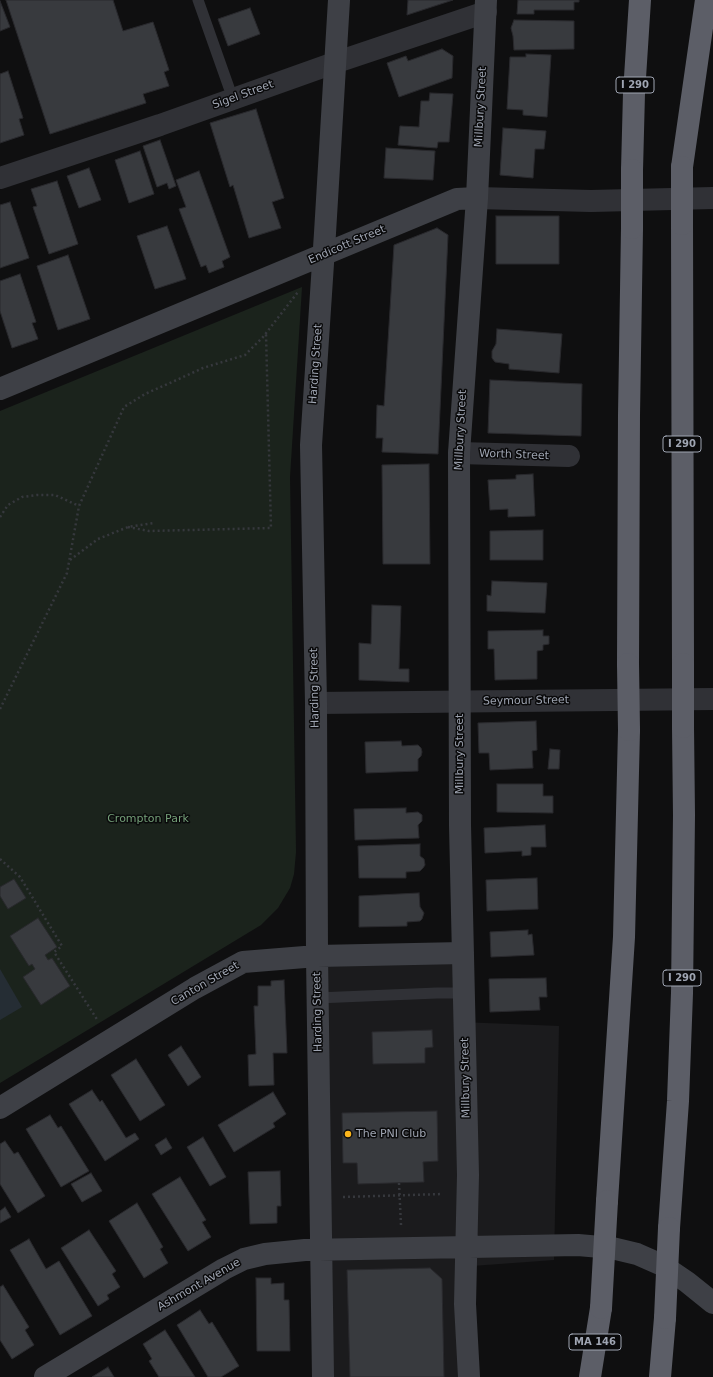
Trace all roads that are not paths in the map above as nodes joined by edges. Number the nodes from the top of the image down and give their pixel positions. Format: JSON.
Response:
{"nodes":[{"id":1,"x":198,"y":0,"type":"edge"},
{"id":2,"x":339,"y":0,"type":"edge"},
{"id":3,"x":640,"y":0,"type":"edge"},
{"id":4,"x":692,"y":0,"type":"edge"},
{"id":5,"x":706,"y":0,"type":"edge"},
{"id":6,"x":486,"y":6,"type":"edge"},
{"id":7,"x":334,"y":63,"type":"junction"},
{"id":8,"x":233,"y":98,"type":"junction"},
{"id":9,"x":682,"y":167,"type":"junction"},
{"id":10,"x":0,"y":178,"type":"edge"},
{"id":11,"x":477,"y":198,"type":"junction"},
{"id":12,"x":713,"y":198,"type":"edge"},
{"id":13,"x":324,"y":254,"type":"junction"},
{"id":14,"x":0,"y":389,"type":"edge"},
{"id":15,"x":459,"y":453,"type":"junction"},
{"id":16,"x":569,"y":456,"type":"dead end"},
{"id":17,"x":713,"y":699,"type":"edge"},
{"id":18,"x":459,"y":702,"type":"junction"},
{"id":19,"x":316,"y":703,"type":"junction"},
{"id":20,"x":463,"y":953,"type":"junction"},
{"id":21,"x":317,"y":956,"type":"junction"},
{"id":22,"x":464,"y":993,"type":"junction"},
{"id":23,"x":317,"y":998,"type":"junction"},
{"id":24,"x":0,"y":1108,"type":"edge"},
{"id":25,"x":466,"y":1246,"type":"junction"},
{"id":26,"x":321,"y":1249,"type":"junction"},
{"id":27,"x":713,"y":1303,"type":"edge"},
{"id":28,"x":600,"y":1308,"type":"junction"},
{"id":29,"x":45,"y":1377,"type":"edge"},
{"id":30,"x":323,"y":1377,"type":"edge"},
{"id":31,"x":470,"y":1377,"type":"edge"},
{"id":32,"x":590,"y":1377,"type":"edge"},
{"id":33,"x":598,"y":1377,"type":"edge"},
{"id":34,"x":660,"y":1377,"type":"edge"}],
"edges":[{"from":1,"to":8,"type":"lane"},
{"from":2,"to":7,"type":"main road","name":"Harding Street"},
{"from":3,"to":28,"type":"highway","number":"I 290","bridge":true},
{"from":4,"to":9,"type":"highway","number":"I 290"},
{"from":5,"to":9,"type":"highway"},
{"from":6,"to":7,"type":"street","name":"Sigel Street"},
{"from":6,"to":11,"type":"main road","name":"Millbury Street"},
{"from":7,"to":8,"type":"street","name":"Sigel Street"},
{"from":7,"to":13,"type":"main road","name":"Harding Street"},
{"from":8,"to":10,"type":"street","name":"Sigel Street"},
{"from":9,"to":34,"type":"highway","number":"I 290","bridge":true},
{"from":11,"to":12,"type":"street","name":"Endicott Street"},
{"from":11,"to":13,"type":"main road","name":"Endicott Street"},
{"from":11,"to":15,"type":"main road","name":"Millbury Street"},
{"from":13,"to":14,"type":"main road","name":"Endicott Street"},
{"from":13,"to":19,"type":"main road","name":"Harding Street"},
{"from":15,"to":16,"type":"street","name":"Worth Street"},
{"from":15,"to":18,"type":"main road","name":"Millbury Street"},
{"from":17,"to":18,"type":"street","name":"Seymour Street"},
{"from":18,"to":19,"type":"street","name":"Seymour Street"},
{"from":18,"to":20,"type":"main road","name":"Millbury Street"},
{"from":19,"to":21,"type":"main road","name":"Harding Street"},
{"from":20,"to":21,"type":"main road","name":"Canton Street"},
{"from":20,"to":22,"type":"main road","name":"Millbury Street"},
{"from":21,"to":23,"type":"main road","name":"Harding Street"},
{"from":21,"to":24,"type":"main road","name":"Canton Street"},
{"from":22,"to":23,"type":"lane"},
{"from":22,"to":25,"type":"main road","name":"Millbury Street"},
{"from":23,"to":26,"type":"main road","name":"Harding Street"},
{"from":25,"to":26,"type":"main road","name":"Ashmont Avenue"},
{"from":25,"to":27,"type":"main road"},
{"from":25,"to":31,"type":"main road","name":"Millbury Street"},
{"from":26,"to":29,"type":"main road","name":"Ashmont Avenue"},
{"from":26,"to":30,"type":"main road","name":"Harding Street"},
{"from":28,"to":32,"type":"highway","number":"MA 146"},
{"from":28,"to":33,"type":"highway","number":"I 290"}]}
